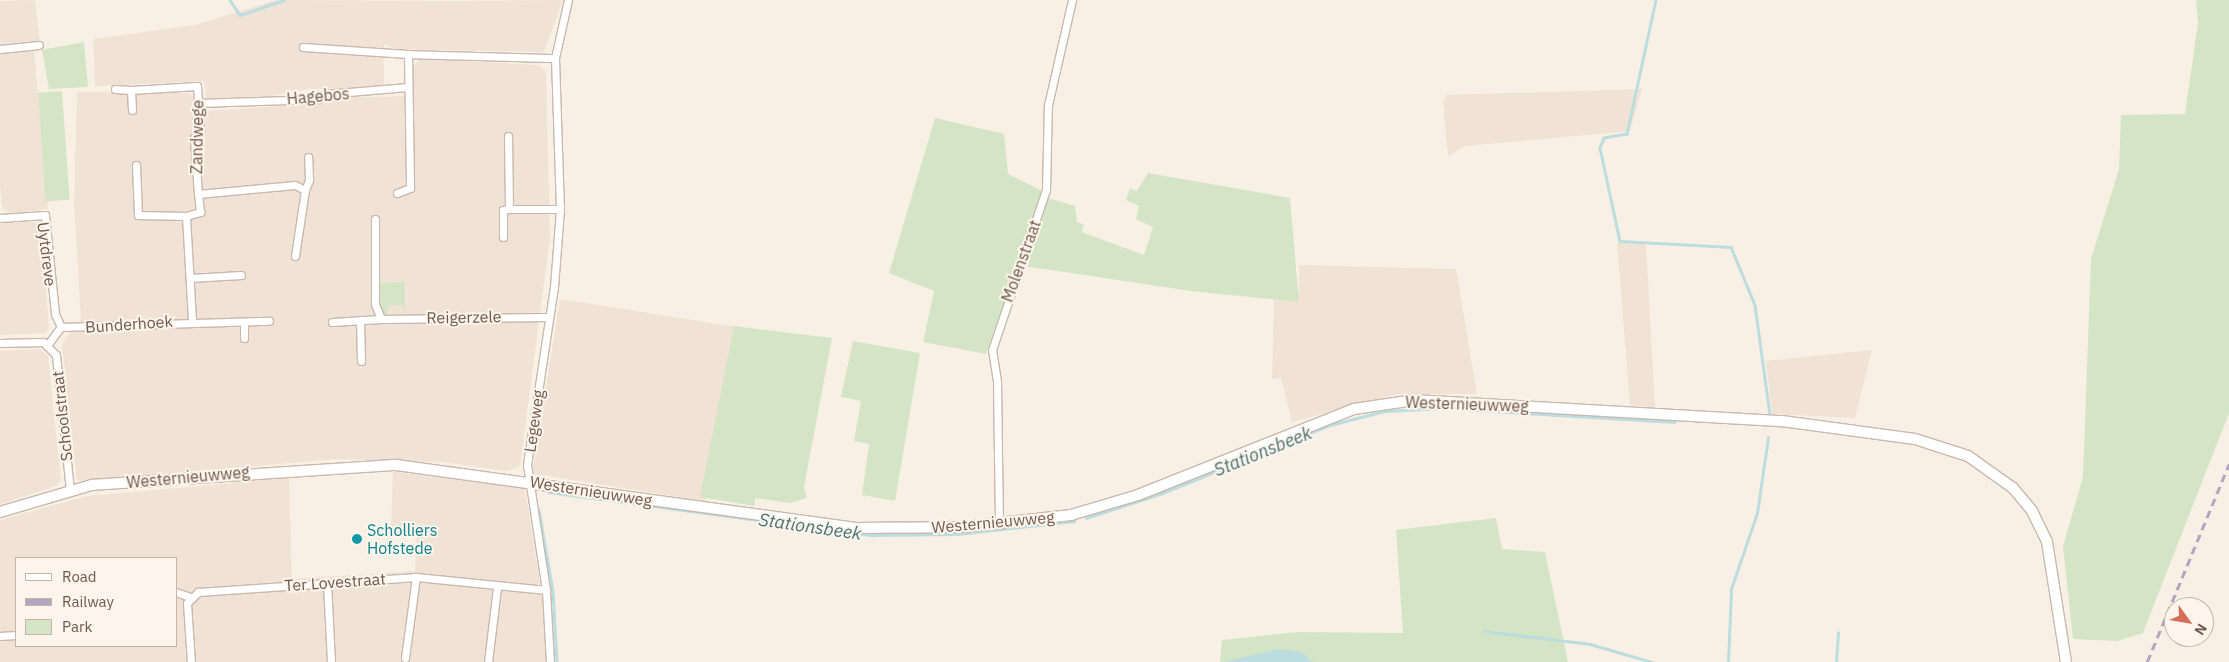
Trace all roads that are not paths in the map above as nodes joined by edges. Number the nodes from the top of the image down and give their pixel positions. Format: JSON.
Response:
{"nodes":[{"id":1,"x":568,"y":0,"type":"edge"},
{"id":2,"x":1072,"y":0,"type":"edge"},
{"id":3,"x":38,"y":45,"type":"dead end"},
{"id":4,"x":303,"y":47,"type":"dead end"},
{"id":5,"x":0,"y":49,"type":"edge"},
{"id":6,"x":408,"y":54,"type":"junction"},
{"id":7,"x":555,"y":58,"type":"junction"},
{"id":8,"x":408,"y":87,"type":"junction"},
{"id":9,"x":115,"y":88,"type":"dead end"},
{"id":10,"x":131,"y":90,"type":"junction"},
{"id":11,"x":198,"y":103,"type":"junction"},
{"id":12,"x":132,"y":110,"type":"dead end"},
{"id":13,"x":508,"y":136,"type":"dead end"},
{"id":14,"x":308,"y":157,"type":"dead end"},
{"id":15,"x":136,"y":165,"type":"dead end"},
{"id":16,"x":304,"y":190,"type":"junction"},
{"id":17,"x":398,"y":193,"type":"dead end"},
{"id":18,"x":198,"y":194,"type":"junction"},
{"id":19,"x":509,"y":209,"type":"junction"},
{"id":20,"x":560,"y":209,"type":"junction"},
{"id":21,"x":186,"y":216,"type":"junction"},
{"id":22,"x":0,"y":218,"type":"edge"},
{"id":23,"x":375,"y":219,"type":"dead end"},
{"id":24,"x":503,"y":236,"type":"dead end"},
{"id":25,"x":296,"y":256,"type":"dead end"},
{"id":26,"x":241,"y":275,"type":"dead end"},
{"id":27,"x":190,"y":278,"type":"junction"},
{"id":28,"x":548,"y":317,"type":"junction"},
{"id":29,"x":381,"y":319,"type":"junction"},
{"id":30,"x":192,"y":320,"type":"junction"},
{"id":31,"x":360,"y":320,"type":"junction"},
{"id":32,"x":269,"y":321,"type":"dead end"},
{"id":33,"x":244,"y":322,"type":"junction"},
{"id":34,"x":332,"y":322,"type":"dead end"},
{"id":35,"x":63,"y":328,"type":"junction"},
{"id":36,"x":244,"y":338,"type":"dead end"},
{"id":37,"x":0,"y":343,"type":"edge"},
{"id":38,"x":48,"y":344,"type":"junction"},
{"id":39,"x":362,"y":361,"type":"dead end"},
{"id":40,"x":529,"y":481,"type":"junction"},
{"id":41,"x":70,"y":490,"type":"junction"},
{"id":42,"x":0,"y":512,"type":"edge"},
{"id":43,"x":999,"y":525,"type":"junction"},
{"id":44,"x":416,"y":577,"type":"junction"},
{"id":45,"x":327,"y":583,"type":"junction"},
{"id":46,"x":498,"y":588,"type":"junction"},
{"id":47,"x":546,"y":590,"type":"junction"},
{"id":48,"x":178,"y":593,"type":"edge"},
{"id":49,"x":190,"y":597,"type":"junction"},
{"id":50,"x":0,"y":636,"type":"edge"},
{"id":51,"x":15,"y":636,"type":"edge"},
{"id":52,"x":405,"y":658,"type":"dead end"},
{"id":53,"x":191,"y":662,"type":"edge"},
{"id":54,"x":331,"y":662,"type":"edge"},
{"id":55,"x":488,"y":662,"type":"edge"},
{"id":56,"x":550,"y":662,"type":"edge"},
{"id":57,"x":2066,"y":662,"type":"edge"}],
"edges":[{"from":1,"to":7,"type":"street","name":"Legeweg"},
{"from":2,"to":43,"type":"street","name":"Molenstraat"},
{"from":3,"to":5,"type":"street"},
{"from":4,"to":6,"type":"street"},
{"from":6,"to":7,"type":"street"},
{"from":6,"to":8,"type":"street"},
{"from":7,"to":20,"type":"street","name":"Legeweg"},
{"from":8,"to":11,"type":"street","name":"Hagebos"},
{"from":8,"to":17,"type":"street"},
{"from":9,"to":10,"type":"street","name":"Zandwege"},
{"from":10,"to":11,"type":"street","name":"Zandwege"},
{"from":10,"to":12,"type":"street"},
{"from":11,"to":18,"type":"street","name":"Zandwege"},
{"from":13,"to":19,"type":"street"},
{"from":14,"to":16,"type":"street"},
{"from":15,"to":21,"type":"street"},
{"from":16,"to":18,"type":"street","name":"Zandwege"},
{"from":16,"to":25,"type":"street"},
{"from":18,"to":21,"type":"street","name":"Zandwege"},
{"from":19,"to":20,"type":"street"},
{"from":19,"to":24,"type":"street"},
{"from":20,"to":28,"type":"street","name":"Legeweg"},
{"from":21,"to":27,"type":"street","name":"Bunderhoek"},
{"from":22,"to":35,"type":"street","name":"Uytdreve"},
{"from":23,"to":29,"type":"street"},
{"from":26,"to":27,"type":"street"},
{"from":27,"to":30,"type":"street","name":"Bunderhoek"},
{"from":28,"to":29,"type":"street","name":"Reigerzele"},
{"from":28,"to":40,"type":"street","name":"Legeweg"},
{"from":29,"to":31,"type":"street","name":"Reigerzele"},
{"from":30,"to":33,"type":"street","name":"Bunderhoek"},
{"from":30,"to":35,"type":"street","name":"Bunderhoek"},
{"from":31,"to":34,"type":"street","name":"Reigerzele"},
{"from":31,"to":39,"type":"street"},
{"from":32,"to":33,"type":"street","name":"Bunderhoek"},
{"from":33,"to":36,"type":"street"},
{"from":35,"to":38,"type":"street"},
{"from":37,"to":38,"type":"street"},
{"from":38,"to":41,"type":"street","name":"Schoolstraat"},
{"from":40,"to":41,"type":"street","name":"Westernieuwweg"},
{"from":40,"to":43,"type":"street","name":"Westernieuwweg"},
{"from":40,"to":47,"type":"street","name":"Legeweg"},
{"from":41,"to":42,"type":"street","name":"Westernieuwweg"},
{"from":43,"to":57,"type":"street","name":"Westernieuwweg"},
{"from":44,"to":45,"type":"street","name":"Ter Lovestraat"},
{"from":44,"to":46,"type":"street","name":"Ter Lovestraat"},
{"from":44,"to":52,"type":"street"},
{"from":45,"to":49,"type":"street","name":"Ter Lovestraat"},
{"from":45,"to":54,"type":"street"},
{"from":46,"to":47,"type":"street","name":"Ter Lovestraat"},
{"from":46,"to":55,"type":"street"},
{"from":47,"to":56,"type":"street","name":"Legeweg"},
{"from":48,"to":49,"type":"street"},
{"from":49,"to":53,"type":"street"},
{"from":50,"to":51,"type":"street"}]}
